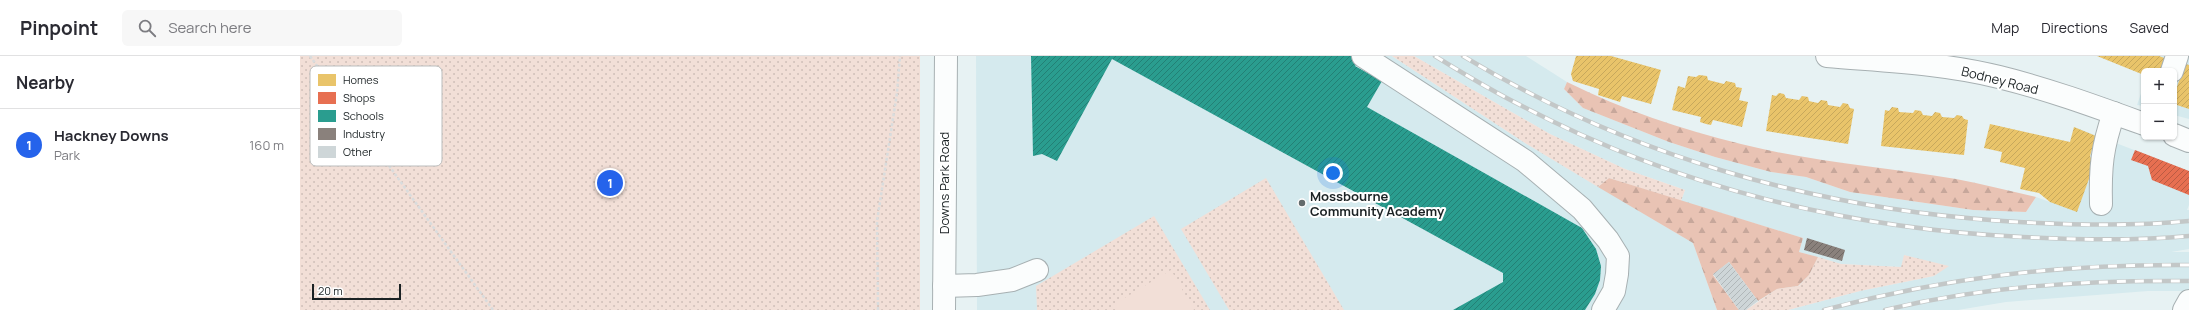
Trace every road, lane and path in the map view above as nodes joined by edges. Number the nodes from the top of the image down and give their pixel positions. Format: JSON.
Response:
{"nodes":[{"id":1,"x":310,"y":56,"type":"edge"},
{"id":2,"x":900,"y":56,"type":"edge"},
{"id":3,"x":946,"y":56,"type":"edge"},
{"id":4,"x":1363,"y":56,"type":"edge"},
{"id":5,"x":1827,"y":56,"type":"edge"},
{"id":6,"x":2177,"y":56,"type":"edge"},
{"id":7,"x":317,"y":66,"type":"edge"},
{"id":8,"x":2173,"y":68,"type":"edge"},
{"id":9,"x":2114,"y":113,"type":"junction"},
{"id":10,"x":2141,"y":123,"type":"edge"},
{"id":11,"x":2177,"y":136,"type":"edge"},
{"id":12,"x":2189,"y":141,"type":"edge"},
{"id":13,"x":389,"y":166,"type":"edge"},
{"id":14,"x":2101,"y":204,"type":"dead end"},
{"id":15,"x":1037,"y":270,"type":"dead end"},
{"id":16,"x":944,"y":286,"type":"junction"},
{"id":17,"x":2189,"y":301,"type":"edge"},
{"id":18,"x":493,"y":310,"type":"edge"},
{"id":19,"x":878,"y":310,"type":"edge"},
{"id":20,"x":944,"y":310,"type":"edge"},
{"id":21,"x":1603,"y":310,"type":"edge"},
{"id":22,"x":2184,"y":310,"type":"edge"}],
"edges":[{"from":1,"to":7,"type":"path"},
{"from":2,"to":19,"type":"path"},
{"from":3,"to":16,"type":"street","name":"Downs Park Road"},
{"from":4,"to":21,"type":"street"},
{"from":5,"to":9,"type":"street","name":"Bodney Road"},
{"from":6,"to":8,"type":"street"},
{"from":9,"to":10,"type":"street","name":"Bodney Road"},
{"from":9,"to":14,"type":"street"},
{"from":11,"to":12,"type":"street"},
{"from":13,"to":18,"type":"path"},
{"from":15,"to":16,"type":"street"},
{"from":16,"to":20,"type":"street","name":"Downs Park Road"},
{"from":17,"to":22,"type":"street"}]}
